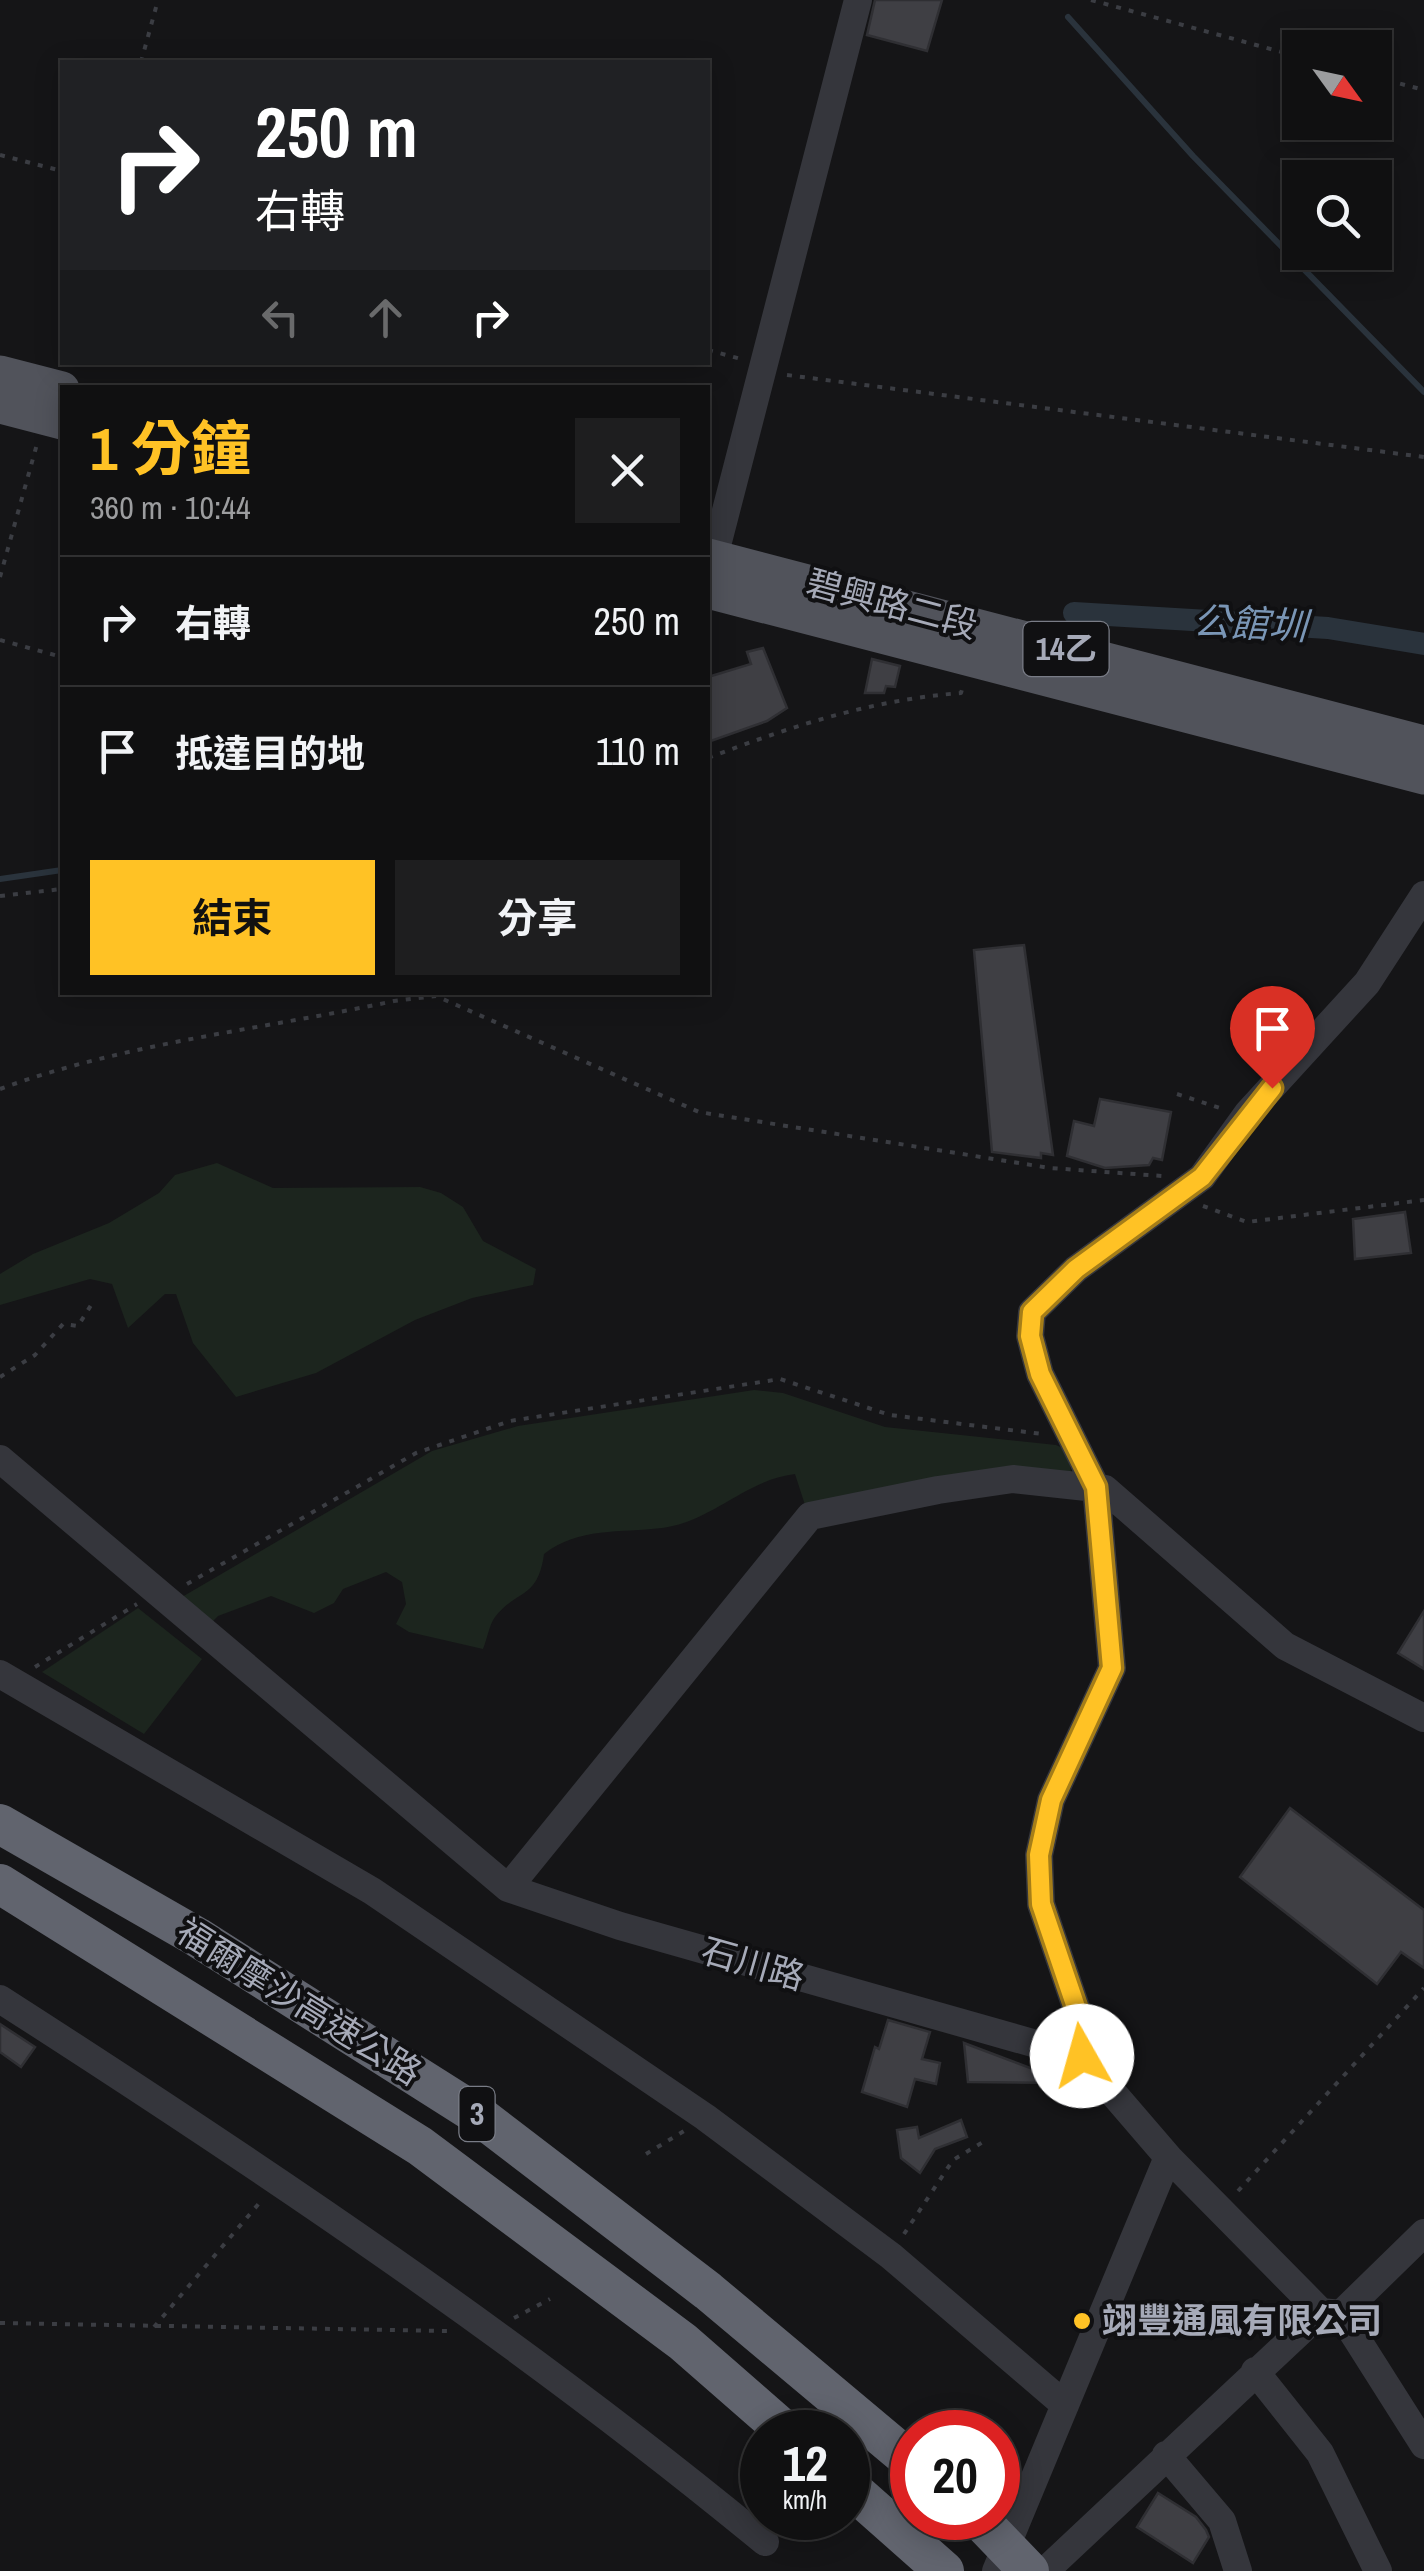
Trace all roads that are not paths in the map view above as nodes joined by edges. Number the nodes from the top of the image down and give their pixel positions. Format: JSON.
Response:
{"nodes":[{"id":1,"x":858,"y":0,"type":"edge"},
{"id":2,"x":0,"y":373,"type":"edge"},
{"id":3,"x":0,"y":406,"type":"edge"},
{"id":4,"x":57,"y":410,"type":"edge"},
{"id":5,"x":710,"y":564,"type":"edge"},
{"id":6,"x":710,"y":567,"type":"edge"},
{"id":7,"x":710,"y":567,"type":"edge"},
{"id":8,"x":1424,"y":743,"type":"edge"},
{"id":9,"x":1424,"y":777,"type":"edge"},
{"id":10,"x":1424,"y":894,"type":"edge"},
{"id":11,"x":0,"y":1459,"type":"edge"},
{"id":12,"x":1096,"y":1487,"type":"junction"},
{"id":13,"x":6,"y":1678,"type":"edge"},
{"id":14,"x":1424,"y":1718,"type":"edge"},
{"id":15,"x":0,"y":1824,"type":"edge"},
{"id":16,"x":0,"y":1884,"type":"edge"},
{"id":17,"x":508,"y":1888,"type":"junction"},
{"id":18,"x":0,"y":1999,"type":"edge"},
{"id":19,"x":1082,"y":2056,"type":"junction"},
{"id":20,"x":1168,"y":2157,"type":"junction"},
{"id":21,"x":1424,"y":2233,"type":"edge"},
{"id":22,"x":1331,"y":2313,"type":"junction"},
{"id":23,"x":1254,"y":2371,"type":"junction"},
{"id":24,"x":1065,"y":2406,"type":"junction"},
{"id":25,"x":761,"y":2410,"type":"edge"},
{"id":26,"x":890,"y":2444,"type":"edge"},
{"id":27,"x":1424,"y":2445,"type":"edge"},
{"id":28,"x":1166,"y":2455,"type":"junction"},
{"id":29,"x":870,"y":2505,"type":"edge"},
{"id":30,"x":1000,"y":2540,"type":"edge"},
{"id":31,"x":765,"y":2542,"type":"dead end"},
{"id":32,"x":934,"y":2562,"type":"edge"},
{"id":33,"x":996,"y":2571,"type":"edge"},
{"id":34,"x":1030,"y":2571,"type":"edge"},
{"id":35,"x":1045,"y":2571,"type":"edge"},
{"id":36,"x":1238,"y":2571,"type":"edge"},
{"id":37,"x":1378,"y":2571,"type":"edge"}],
"edges":[{"from":1,"to":5,"type":"street"},
{"from":2,"to":4,"type":"main road"},
{"from":3,"to":4,"type":"main road"},
{"from":6,"to":9,"type":"main road","name":"碧興路二段","number":"14乙"},
{"from":7,"to":8,"type":"main road","name":"碧興路二段","number":"14乙"},
{"from":10,"to":12,"type":"street"},
{"from":11,"to":17,"type":"street","name":"石川路"},
{"from":12,"to":14,"type":"street"},
{"from":12,"to":17,"type":"street"},
{"from":12,"to":19,"type":"street"},
{"from":13,"to":24,"type":"street"},
{"from":15,"to":26,"type":"highway","name":"福爾摩沙高速公路","number":"3"},
{"from":16,"to":25,"type":"highway","name":"福爾摩沙高速公路","number":"3"},
{"from":17,"to":19,"type":"street","name":"石川路"},
{"from":18,"to":31,"type":"street"},
{"from":19,"to":20,"type":"street"},
{"from":20,"to":22,"type":"street"},
{"from":20,"to":24,"type":"street"},
{"from":21,"to":22,"type":"street"},
{"from":22,"to":23,"type":"street"},
{"from":22,"to":27,"type":"street"},
{"from":23,"to":28,"type":"street"},
{"from":23,"to":37,"type":"street"},
{"from":24,"to":33,"type":"street"},
{"from":28,"to":35,"type":"street"},
{"from":28,"to":36,"type":"street"},
{"from":29,"to":32,"type":"highway"},
{"from":30,"to":34,"type":"highway"}]}
